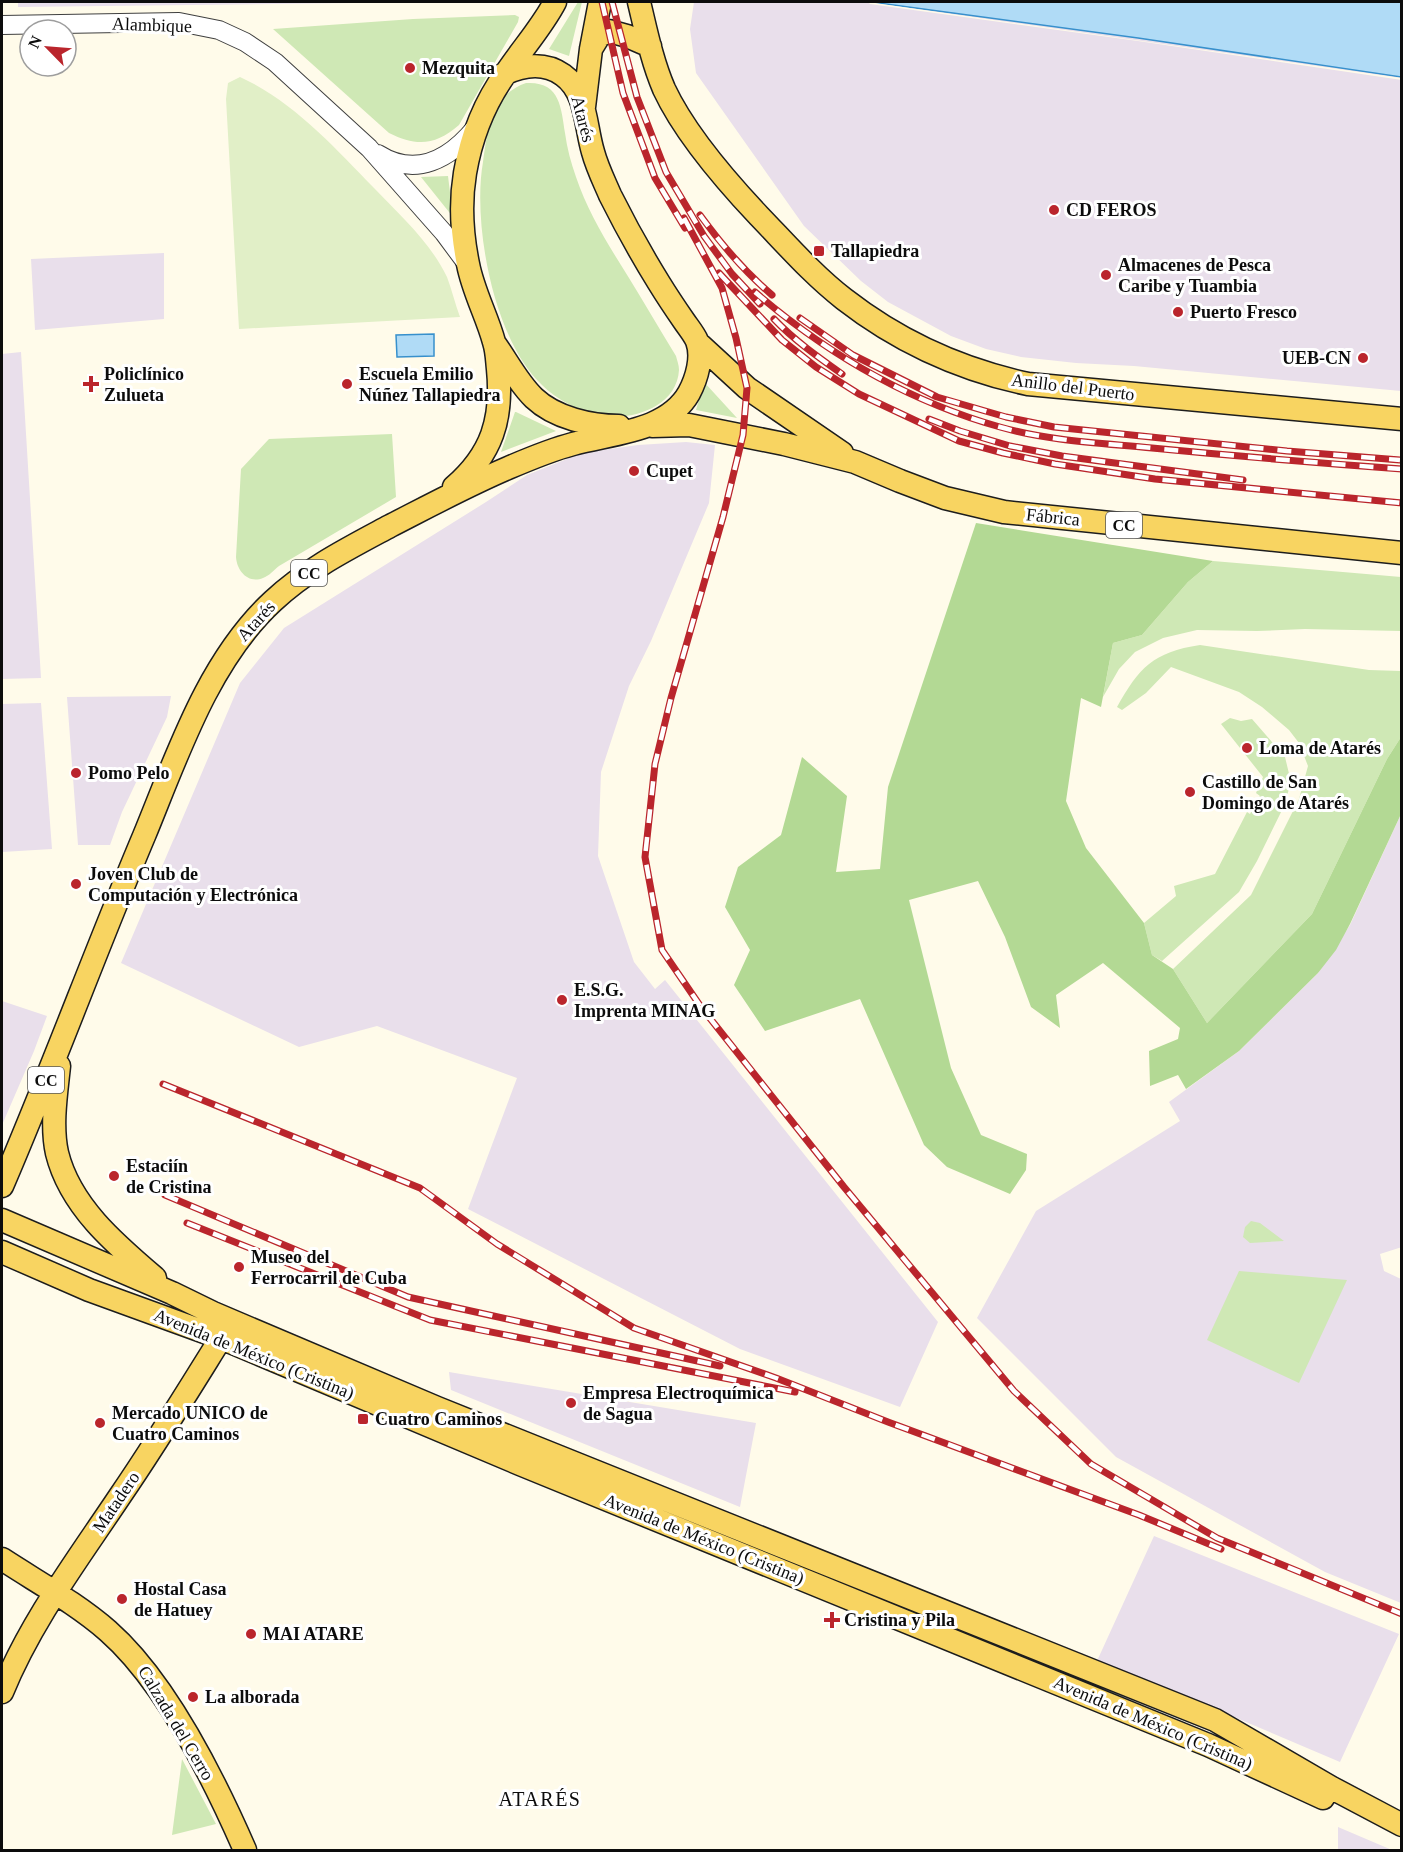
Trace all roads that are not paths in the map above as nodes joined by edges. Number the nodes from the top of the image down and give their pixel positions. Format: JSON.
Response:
{"nodes":[{"id":1,"x":555,"y":2,"type":"edge"},
{"id":2,"x":600,"y":2,"type":"edge"},
{"id":3,"x":639,"y":2,"type":"edge"},
{"id":4,"x":2,"y":25,"type":"edge"},
{"id":5,"x":650,"y":46,"type":"junction"},
{"id":6,"x":591,"y":49,"type":"junction"},
{"id":7,"x":504,"y":74,"type":"junction"},
{"id":8,"x":584,"y":109,"type":"junction"},
{"id":9,"x":479,"y":124,"type":"junction"},
{"id":10,"x":369,"y":148,"type":"junction"},
{"id":11,"x":468,"y":266,"type":"junction"},
{"id":12,"x":698,"y":343,"type":"junction"},
{"id":13,"x":495,"y":344,"type":"junction"},
{"id":14,"x":1401,"y":419,"type":"edge"},
{"id":15,"x":648,"y":426,"type":"junction"},
{"id":16,"x":855,"y":462,"type":"junction"},
{"id":17,"x":438,"y":501,"type":"junction"},
{"id":18,"x":1401,"y":553,"type":"edge"},
{"id":19,"x":66,"y":1029,"type":"junction"},
{"id":20,"x":26,"y":1130,"type":"junction"},
{"id":21,"x":2,"y":1139,"type":"edge"},
{"id":22,"x":2,"y":1186,"type":"edge"},
{"id":23,"x":2,"y":1220,"type":"edge"},
{"id":24,"x":2,"y":1252,"type":"edge"},
{"id":25,"x":172,"y":1293,"type":"junction"},
{"id":26,"x":213,"y":1312,"type":"junction"},
{"id":27,"x":221,"y":1338,"type":"junction"},
{"id":28,"x":2,"y":1559,"type":"edge"},
{"id":29,"x":55,"y":1593,"type":"junction"},
{"id":30,"x":2,"y":1692,"type":"edge"},
{"id":31,"x":1401,"y":1825,"type":"edge"},
{"id":32,"x":1401,"y":1836,"type":"edge"},
{"id":33,"x":244,"y":1851,"type":"edge"}],
"edges":[{"from":1,"to":7,"type":"main road"},
{"from":2,"to":6,"type":"main road"},
{"from":3,"to":5,"type":"main road","name":"Anillo del Puerto"},
{"from":4,"to":10,"type":"street","name":"Alambique"},
{"from":5,"to":6,"type":"main road"},
{"from":5,"to":14,"type":"main road","name":"Anillo del Puerto"},
{"from":6,"to":8,"type":"main road"},
{"from":7,"to":8,"type":"main road","name":"Atarés"},
{"from":7,"to":9,"type":"main road","name":"Atarés"},
{"from":8,"to":12,"type":"main road","name":"Atarés"},
{"from":9,"to":10,"type":"street","name":"Alambique"},
{"from":9,"to":11,"type":"main road","name":"Atarés"},
{"from":10,"to":11,"type":"street","name":"Alambique"},
{"from":11,"to":13,"type":"main road","name":"Atarés"},
{"from":12,"to":15,"type":"main road","name":"Atarés"},
{"from":12,"to":16,"type":"main road","name":"Fábrica"},
{"from":13,"to":15,"type":"main road","name":"Atarés"},
{"from":13,"to":17,"type":"main road","name":"Atarés"},
{"from":15,"to":16,"type":"main road","name":"Fábrica","number":"CC"},
{"from":15,"to":17,"type":"main road","name":"Atarés","number":"CC"},
{"from":16,"to":18,"type":"main road","name":"Fábrica","number":"CC"},
{"from":17,"to":19,"type":"main road","name":"Atarés","number":"CC"},
{"from":19,"to":20,"type":"main road","number":"CC"},
{"from":19,"to":25,"type":"main road"},
{"from":20,"to":21,"type":"main road"},
{"from":20,"to":22,"type":"main road"},
{"from":23,"to":25,"type":"main road","name":"Avenida de México (Cristina)"},
{"from":24,"to":27,"type":"main road","name":"Avenida de México (Cristina)"},
{"from":25,"to":26,"type":"main road","name":"Avenida de México (Cristina)"},
{"from":26,"to":27,"type":"main road"},
{"from":26,"to":31,"type":"main road","name":"Avenida de México (Cristina)"},
{"from":27,"to":29,"type":"main road","name":"Matadero"},
{"from":27,"to":32,"type":"main road","name":"Avenida de México (Cristina)"},
{"from":28,"to":29,"type":"main road","name":"Calzada del Cerro"},
{"from":29,"to":30,"type":"main road","name":"Matadero"},
{"from":29,"to":33,"type":"main road","name":"Calzada del Cerro"}]}
